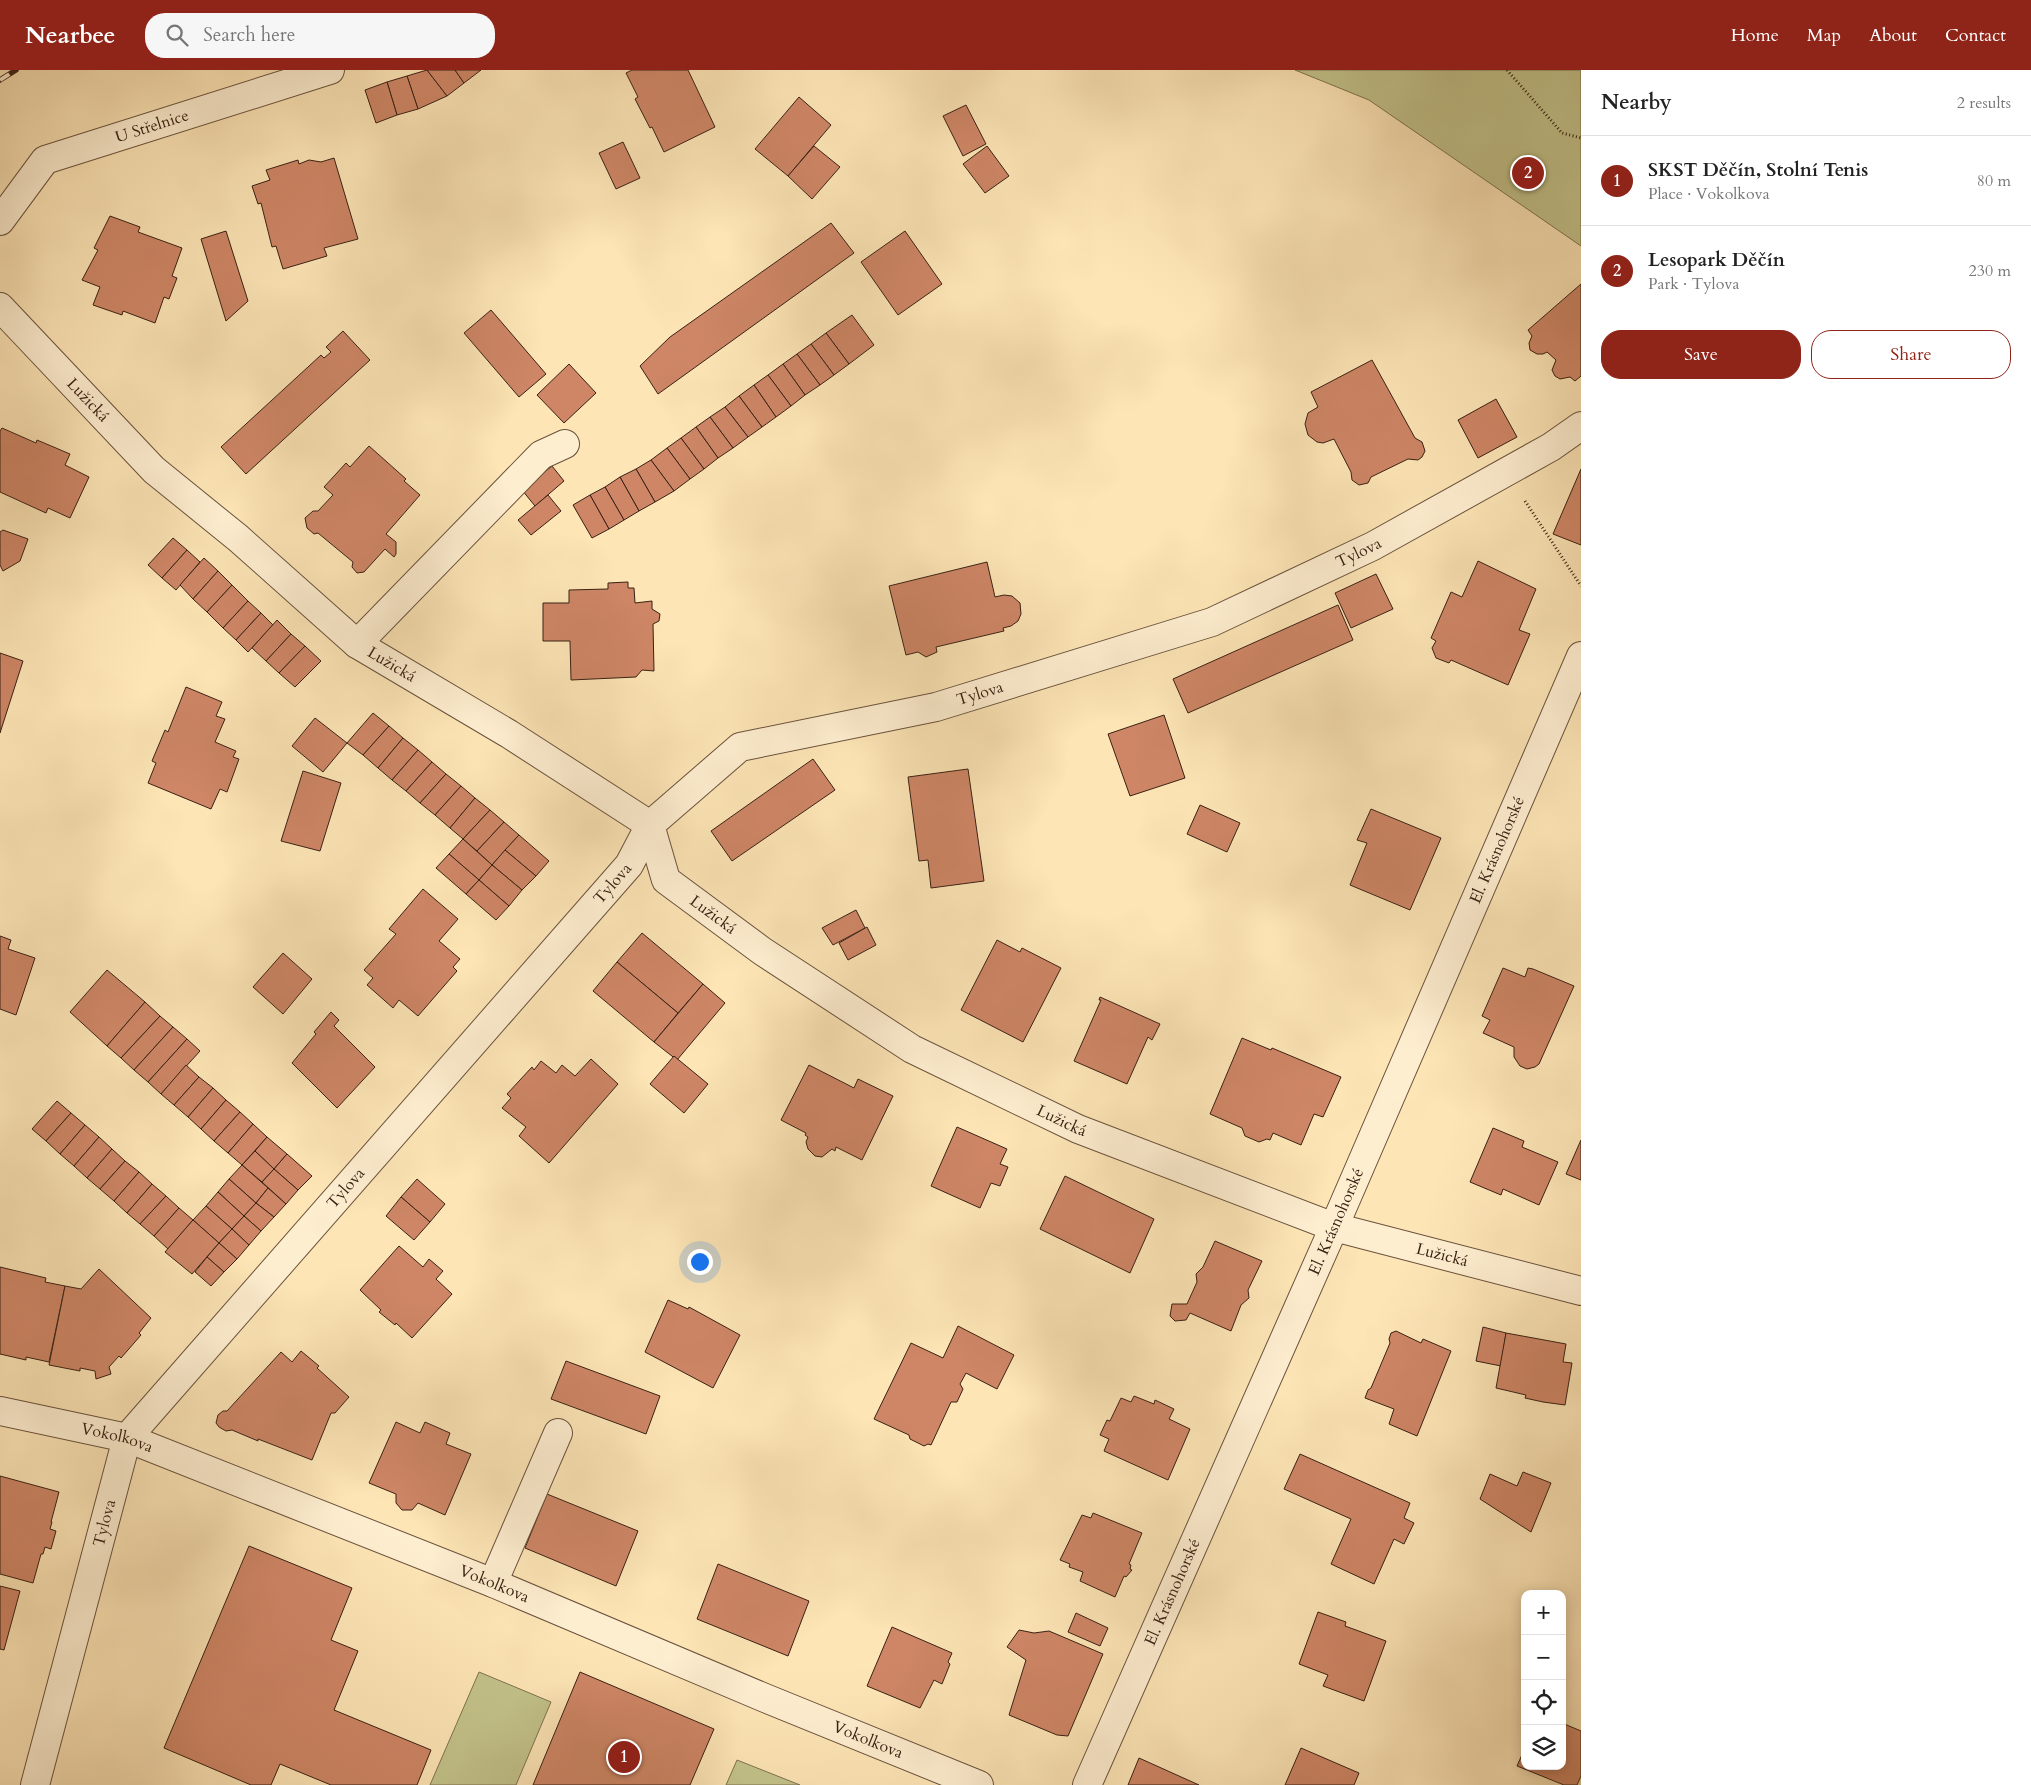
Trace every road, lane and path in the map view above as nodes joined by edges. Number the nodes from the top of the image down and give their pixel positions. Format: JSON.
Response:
{"nodes":[{"id":1,"x":330,"y":70,"type":"edge"},
{"id":2,"x":1507,"y":70,"type":"edge"},
{"id":3,"x":1581,"y":138,"type":"edge"},
{"id":4,"x":0,"y":221,"type":"edge"},
{"id":5,"x":0,"y":307,"type":"edge"},
{"id":6,"x":1581,"y":426,"type":"edge"},
{"id":7,"x":565,"y":444,"type":"dead end"},
{"id":8,"x":1506,"y":472,"type":"junction"},
{"id":9,"x":1581,"y":586,"type":"edge"},
{"id":10,"x":358,"y":644,"type":"junction"},
{"id":11,"x":1581,"y":656,"type":"edge"},
{"id":12,"x":650,"y":825,"type":"junction"},
{"id":13,"x":1334,"y":1227,"type":"junction"},
{"id":14,"x":1581,"y":1291,"type":"edge"},
{"id":15,"x":0,"y":1411,"type":"edge"},
{"id":16,"x":558,"y":1433,"type":"dead end"},
{"id":17,"x":127,"y":1438,"type":"junction"},
{"id":18,"x":493,"y":1583,"type":"junction"},
{"id":19,"x":35,"y":1785,"type":"edge"},
{"id":20,"x":979,"y":1785,"type":"edge"},
{"id":21,"x":1087,"y":1785,"type":"edge"}],
"edges":[{"from":1,"to":4,"type":"street","name":"U Střelnice"},
{"from":2,"to":3,"type":"path"},
{"from":5,"to":10,"type":"street","name":"Lužická"},
{"from":6,"to":8,"type":"street","name":"Tylova"},
{"from":7,"to":10,"type":"street"},
{"from":8,"to":9,"type":"path"},
{"from":8,"to":12,"type":"street","name":"Tylova"},
{"from":10,"to":12,"type":"street","name":"Lužická"},
{"from":11,"to":13,"type":"street","name":"El. Krásnohorské"},
{"from":12,"to":13,"type":"street","name":"Lužická"},
{"from":12,"to":17,"type":"street","name":"Tylova"},
{"from":13,"to":14,"type":"street","name":"Lužická"},
{"from":13,"to":21,"type":"street","name":"El. Krásnohorské"},
{"from":15,"to":17,"type":"street","name":"Vokolkova"},
{"from":16,"to":18,"type":"street"},
{"from":17,"to":18,"type":"street","name":"Vokolkova"},
{"from":17,"to":19,"type":"street","name":"Tylova"},
{"from":18,"to":20,"type":"street","name":"Vokolkova"}]}
